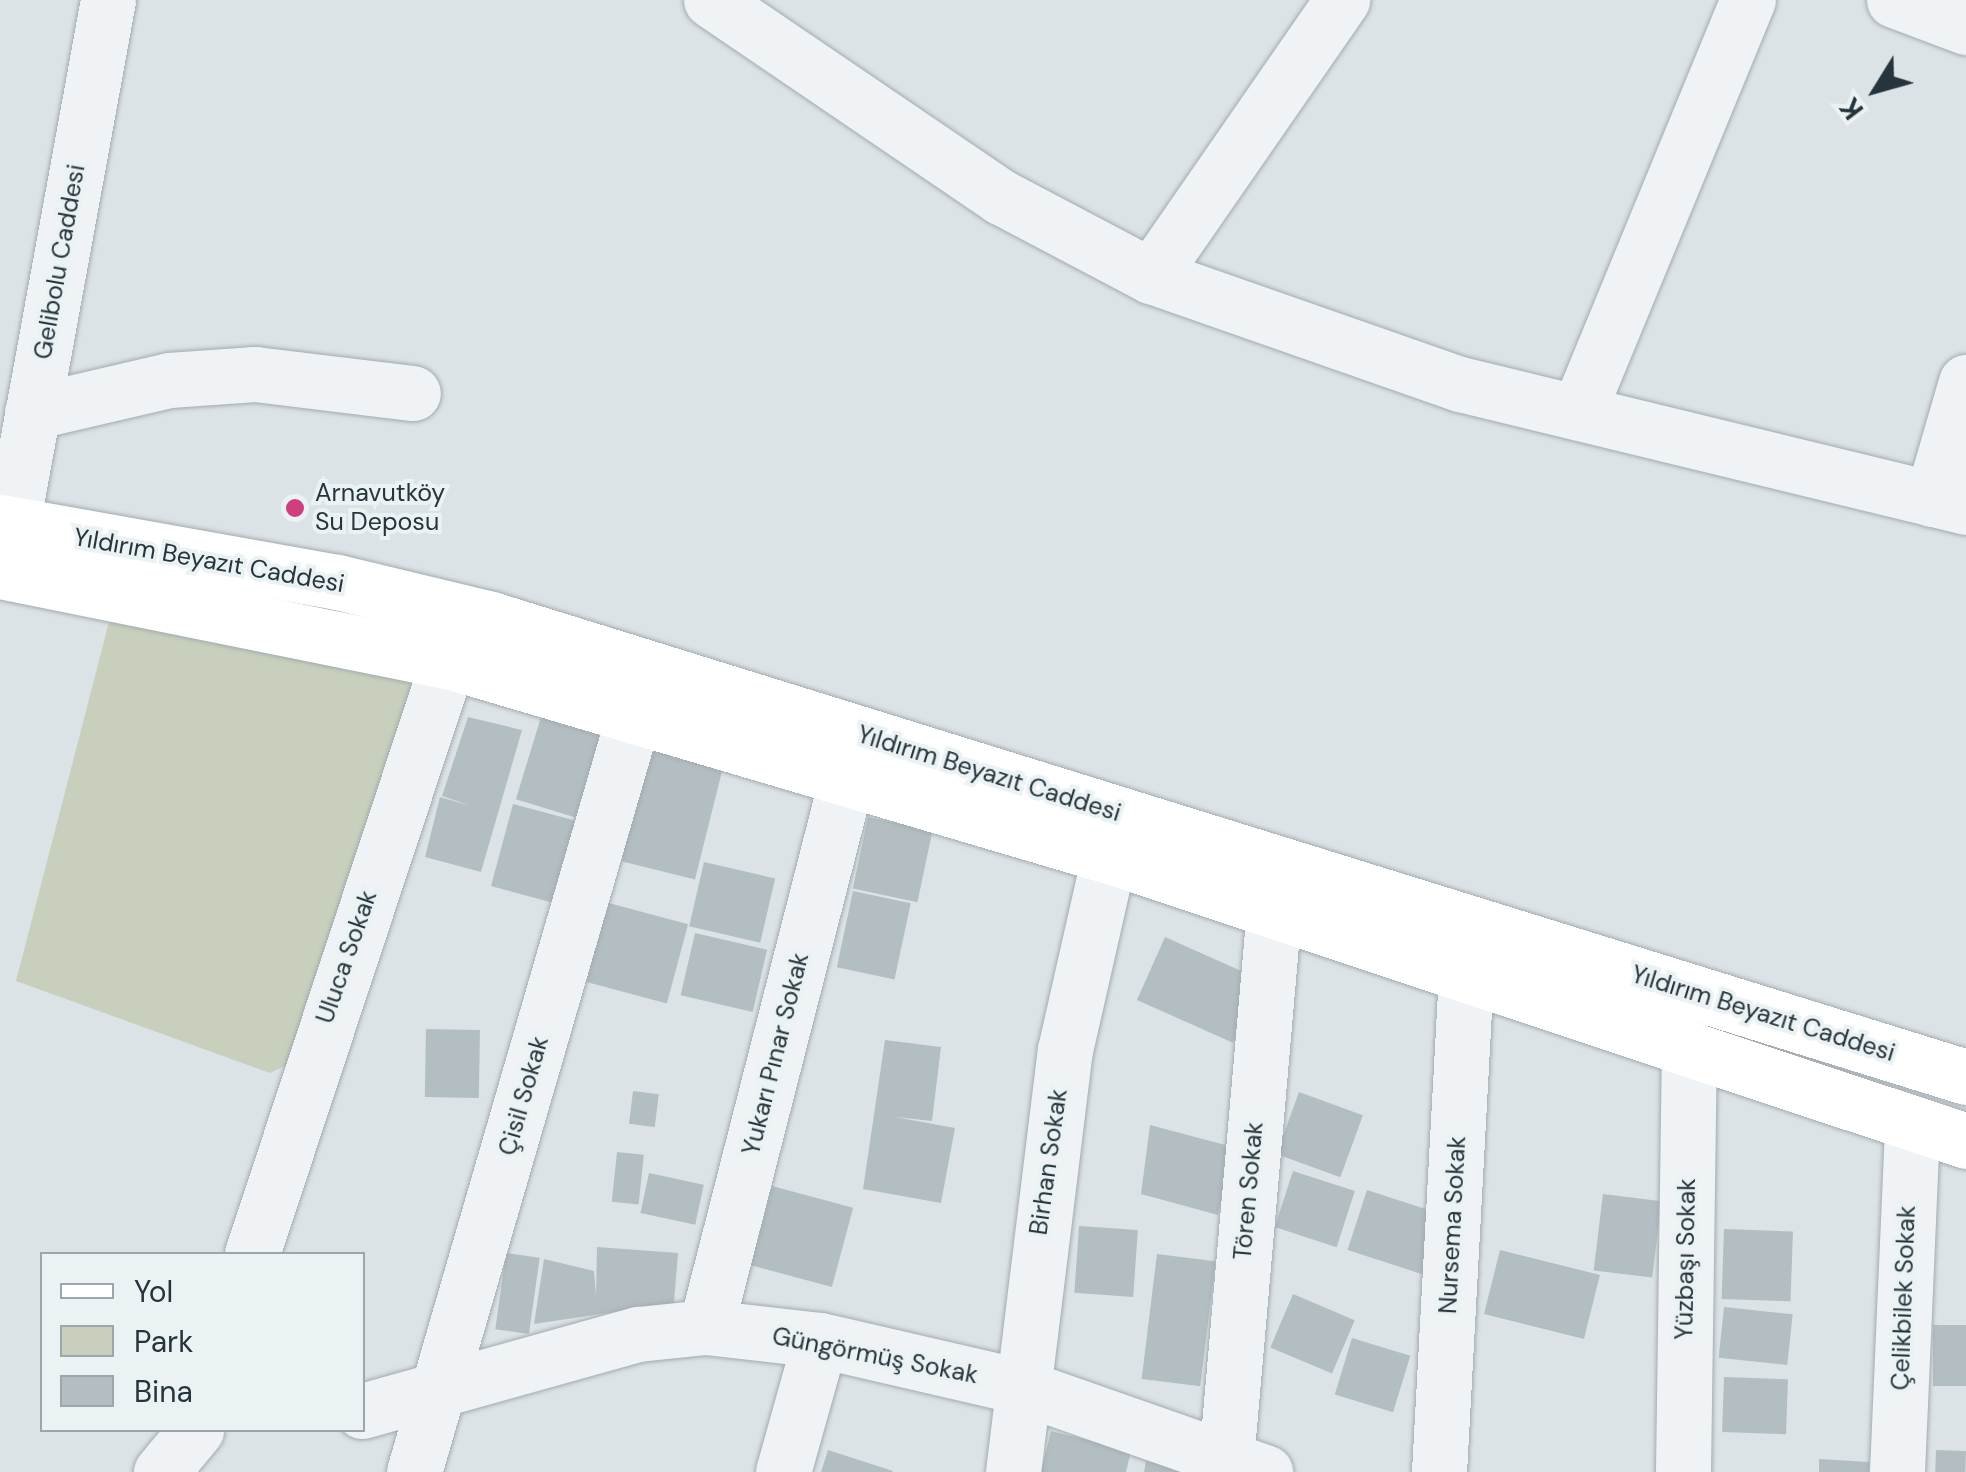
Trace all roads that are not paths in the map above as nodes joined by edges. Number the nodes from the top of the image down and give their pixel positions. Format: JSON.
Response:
{"nodes":[{"id":1,"x":108,"y":0,"type":"edge"},
{"id":2,"x":710,"y":0,"type":"edge"},
{"id":3,"x":1342,"y":0,"type":"edge"},
{"id":4,"x":1748,"y":0,"type":"edge"},
{"id":5,"x":1894,"y":0,"type":"edge"},
{"id":6,"x":1966,"y":26,"type":"edge"},
{"id":7,"x":1150,"y":276,"type":"junction"},
{"id":8,"x":1966,"y":382,"type":"edge"},
{"id":9,"x":413,"y":393,"type":"dead end"},
{"id":10,"x":32,"y":412,"type":"junction"},
{"id":11,"x":1578,"y":412,"type":"junction"},
{"id":12,"x":1949,"y":503,"type":"edge"},
{"id":13,"x":2,"y":559,"type":"edge"},
{"id":14,"x":448,"y":661,"type":"junction"},
{"id":15,"x":632,"y":718,"type":"junction"},
{"id":16,"x":846,"y":781,"type":"junction"},
{"id":17,"x":1109,"y":856,"type":"junction"},
{"id":18,"x":1274,"y":910,"type":"junction"},
{"id":19,"x":1466,"y":979,"type":"junction"},
{"id":20,"x":1689,"y":1047,"type":"junction"},
{"id":21,"x":1966,"y":1076,"type":"edge"},
{"id":22,"x":1912,"y":1124,"type":"junction"},
{"id":23,"x":1966,"y":1141,"type":"edge"},
{"id":24,"x":253,"y":1252,"type":"edge"},
{"id":25,"x":706,"y":1327,"type":"junction"},
{"id":26,"x":820,"y":1340,"type":"junction"},
{"id":27,"x":1019,"y":1386,"type":"junction"},
{"id":28,"x":439,"y":1394,"type":"junction"},
{"id":29,"x":365,"y":1410,"type":"edge"},
{"id":30,"x":194,"y":1432,"type":"edge"},
{"id":31,"x":1238,"y":1467,"type":"edge"},
{"id":32,"x":162,"y":1472,"type":"edge"},
{"id":33,"x":414,"y":1472,"type":"edge"},
{"id":34,"x":783,"y":1472,"type":"edge"},
{"id":35,"x":1013,"y":1472,"type":"edge"},
{"id":36,"x":1439,"y":1472,"type":"edge"},
{"id":37,"x":1684,"y":1472,"type":"edge"},
{"id":38,"x":1897,"y":1472,"type":"edge"}],
"edges":[{"from":1,"to":10,"type":"street","name":"Gelibolu Caddesi"},
{"from":2,"to":7,"type":"street"},
{"from":3,"to":7,"type":"street"},
{"from":4,"to":11,"type":"street"},
{"from":5,"to":6,"type":"street"},
{"from":7,"to":11,"type":"street"},
{"from":8,"to":12,"type":"street"},
{"from":9,"to":10,"type":"street"},
{"from":10,"to":13,"type":"street","name":"Gelibolu Caddesi"},
{"from":11,"to":12,"type":"street"},
{"from":13,"to":14,"type":"main road"},
{"from":13,"to":21,"type":"main road","name":"Yıldırım Beyazıt Caddesi"},
{"from":14,"to":15,"type":"main road"},
{"from":14,"to":24,"type":"street","name":"Uluca Sokak"},
{"from":15,"to":16,"type":"main road"},
{"from":15,"to":28,"type":"street","name":"Çisil Sokak"},
{"from":16,"to":17,"type":"main road"},
{"from":16,"to":25,"type":"street","name":"Yukarı Pınar Sokak"},
{"from":17,"to":18,"type":"main road"},
{"from":17,"to":27,"type":"street","name":"Birhan Sokak"},
{"from":18,"to":19,"type":"main road"},
{"from":18,"to":31,"type":"street","name":"Tören Sokak"},
{"from":19,"to":20,"type":"main road"},
{"from":19,"to":36,"type":"street","name":"Nursema Sokak"},
{"from":20,"to":22,"type":"main road"},
{"from":20,"to":37,"type":"street","name":"Yüzbaşı Sokak"},
{"from":22,"to":23,"type":"main road"},
{"from":22,"to":38,"type":"street","name":"Çelikbilek Sokak"},
{"from":25,"to":26,"type":"street","name":"Güngörmüş Sokak"},
{"from":25,"to":28,"type":"street","name":"Güngörmüş Sokak"},
{"from":26,"to":27,"type":"street","name":"Güngörmüş Sokak"},
{"from":26,"to":34,"type":"street"},
{"from":27,"to":31,"type":"street","name":"Güngörmüş Sokak"},
{"from":27,"to":35,"type":"street","name":"Birhan Sokak"},
{"from":28,"to":29,"type":"street","name":"Güngörmüş Sokak"},
{"from":28,"to":33,"type":"street","name":"Çisil Sokak"},
{"from":30,"to":32,"type":"street"}]}
